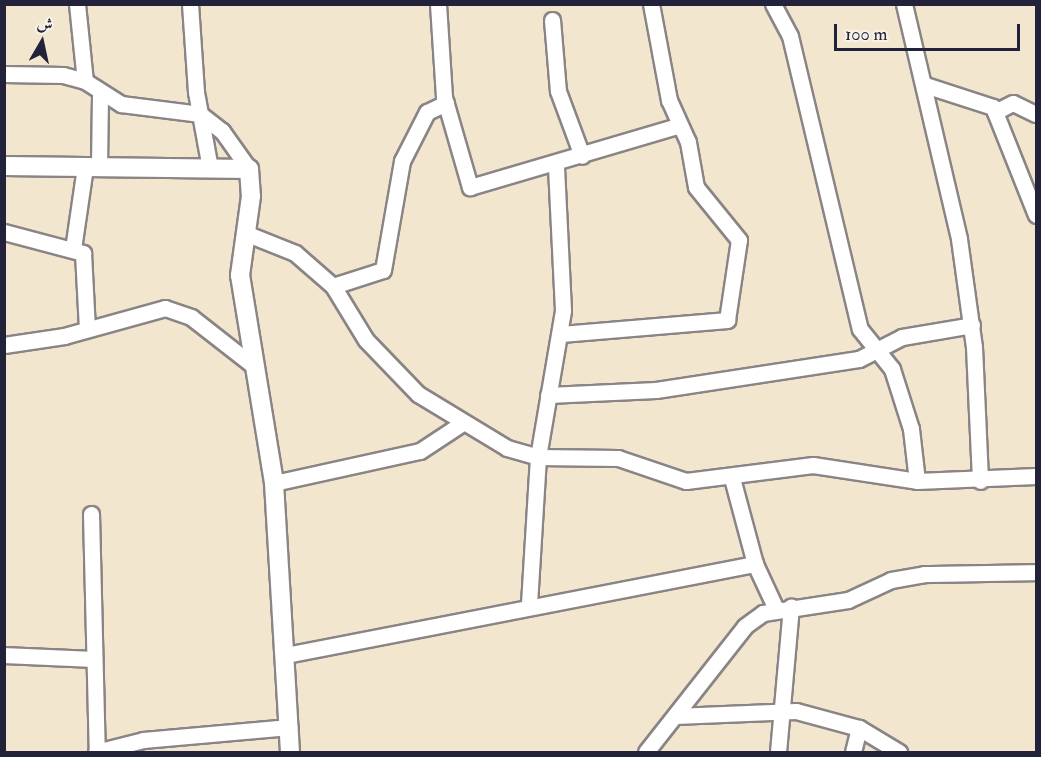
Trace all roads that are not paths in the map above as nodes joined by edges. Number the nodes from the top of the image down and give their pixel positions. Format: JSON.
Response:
{"nodes":[{"id":1,"x":77,"y":4,"type":"edge"},
{"id":2,"x":190,"y":4,"type":"edge"},
{"id":3,"x":438,"y":4,"type":"edge"},
{"id":4,"x":651,"y":4,"type":"edge"},
{"id":5,"x":773,"y":4,"type":"edge"},
{"id":6,"x":904,"y":4,"type":"edge"},
{"id":7,"x":552,"y":20,"type":"dead end"},
{"id":8,"x":4,"y":74,"type":"edge"},
{"id":9,"x":85,"y":81,"type":"junction"},
{"id":10,"x":925,"y":85,"type":"junction"},
{"id":11,"x":100,"y":94,"type":"junction"},
{"id":12,"x":446,"y":103,"type":"junction"},
{"id":13,"x":995,"y":112,"type":"junction"},
{"id":14,"x":200,"y":114,"type":"junction"},
{"id":15,"x":1036,"y":114,"type":"edge"},
{"id":16,"x":677,"y":126,"type":"junction"},
{"id":17,"x":582,"y":156,"type":"junction"},
{"id":18,"x":556,"y":165,"type":"junction"},
{"id":19,"x":4,"y":166,"type":"edge"},
{"id":20,"x":92,"y":167,"type":"junction"},
{"id":21,"x":210,"y":168,"type":"junction"},
{"id":22,"x":249,"y":169,"type":"junction"},
{"id":23,"x":1036,"y":215,"type":"edge"},
{"id":24,"x":4,"y":232,"type":"edge"},
{"id":25,"x":245,"y":233,"type":"junction"},
{"id":26,"x":73,"y":249,"type":"junction"},
{"id":27,"x":333,"y":286,"type":"junction"},
{"id":28,"x":972,"y":325,"type":"junction"},
{"id":29,"x":87,"y":329,"type":"junction"},
{"id":30,"x":561,"y":334,"type":"junction"},
{"id":31,"x":4,"y":345,"type":"edge"},
{"id":32,"x":875,"y":351,"type":"junction"},
{"id":33,"x":255,"y":367,"type":"junction"},
{"id":34,"x":548,"y":395,"type":"junction"},
{"id":35,"x":461,"y":424,"type":"junction"},
{"id":36,"x":538,"y":457,"type":"junction"},
{"id":37,"x":1036,"y":476,"type":"edge"},
{"id":38,"x":732,"y":478,"type":"junction"},
{"id":39,"x":917,"y":481,"type":"junction"},
{"id":40,"x":981,"y":481,"type":"junction"},
{"id":41,"x":274,"y":483,"type":"junction"},
{"id":42,"x":91,"y":514,"type":"dead end"},
{"id":43,"x":755,"y":564,"type":"junction"},
{"id":44,"x":1036,"y":572,"type":"edge"},
{"id":45,"x":530,"y":604,"type":"junction"},
{"id":46,"x":783,"y":608,"type":"junction"},
{"id":47,"x":4,"y":655,"type":"edge"},
{"id":48,"x":286,"y":655,"type":"junction"},
{"id":49,"x":92,"y":659,"type":"junction"},
{"id":50,"x":786,"y":709,"type":"junction"},
{"id":51,"x":675,"y":716,"type":"junction"},
{"id":52,"x":288,"y":727,"type":"junction"},
{"id":53,"x":859,"y":728,"type":"junction"},
{"id":54,"x":115,"y":749,"type":"edge"},
{"id":55,"x":97,"y":752,"type":"edge"},
{"id":56,"x":290,"y":753,"type":"edge"},
{"id":57,"x":646,"y":753,"type":"edge"},
{"id":58,"x":778,"y":753,"type":"edge"},
{"id":59,"x":853,"y":753,"type":"edge"},
{"id":60,"x":899,"y":753,"type":"edge"}],
"edges":[{"from":1,"to":9,"type":"street"},
{"from":2,"to":14,"type":"street"},
{"from":3,"to":12,"type":"street"},
{"from":4,"to":16,"type":"street"},
{"from":5,"to":32,"type":"street"},
{"from":6,"to":10,"type":"street"},
{"from":7,"to":17,"type":"street"},
{"from":8,"to":9,"type":"street"},
{"from":9,"to":11,"type":"street"},
{"from":10,"to":13,"type":"street"},
{"from":10,"to":28,"type":"street"},
{"from":11,"to":14,"type":"street"},
{"from":11,"to":20,"type":"street"},
{"from":12,"to":18,"type":"street"},
{"from":12,"to":27,"type":"street"},
{"from":13,"to":15,"type":"street"},
{"from":13,"to":23,"type":"street"},
{"from":14,"to":21,"type":"street"},
{"from":14,"to":22,"type":"street"},
{"from":16,"to":17,"type":"street"},
{"from":16,"to":30,"type":"street"},
{"from":17,"to":18,"type":"street"},
{"from":18,"to":30,"type":"street"},
{"from":19,"to":20,"type":"street"},
{"from":20,"to":21,"type":"street"},
{"from":20,"to":26,"type":"street"},
{"from":21,"to":22,"type":"street"},
{"from":22,"to":25,"type":"street"},
{"from":24,"to":26,"type":"street"},
{"from":25,"to":27,"type":"street"},
{"from":25,"to":33,"type":"street"},
{"from":26,"to":29,"type":"street"},
{"from":27,"to":35,"type":"street"},
{"from":28,"to":32,"type":"street"},
{"from":28,"to":40,"type":"street"},
{"from":29,"to":31,"type":"street"},
{"from":29,"to":33,"type":"street"},
{"from":30,"to":34,"type":"street"},
{"from":32,"to":34,"type":"street"},
{"from":32,"to":39,"type":"street"},
{"from":33,"to":41,"type":"street"},
{"from":34,"to":36,"type":"street"},
{"from":35,"to":36,"type":"street"},
{"from":35,"to":41,"type":"street"},
{"from":36,"to":38,"type":"street"},
{"from":36,"to":45,"type":"street"},
{"from":37,"to":40,"type":"street"},
{"from":38,"to":39,"type":"street"},
{"from":38,"to":43,"type":"street"},
{"from":39,"to":40,"type":"street"},
{"from":41,"to":48,"type":"street"},
{"from":42,"to":49,"type":"street"},
{"from":43,"to":45,"type":"street"},
{"from":43,"to":46,"type":"street"},
{"from":44,"to":46,"type":"street"},
{"from":45,"to":48,"type":"street"},
{"from":46,"to":50,"type":"street"},
{"from":46,"to":51,"type":"street"},
{"from":47,"to":49,"type":"street"},
{"from":48,"to":52,"type":"street"},
{"from":49,"to":55,"type":"street"},
{"from":50,"to":51,"type":"street"},
{"from":50,"to":53,"type":"street"},
{"from":50,"to":58,"type":"street"},
{"from":51,"to":57,"type":"street"},
{"from":52,"to":54,"type":"street"},
{"from":52,"to":56,"type":"street"},
{"from":53,"to":59,"type":"street"},
{"from":53,"to":60,"type":"street"},
{"from":54,"to":55,"type":"street"}]}
